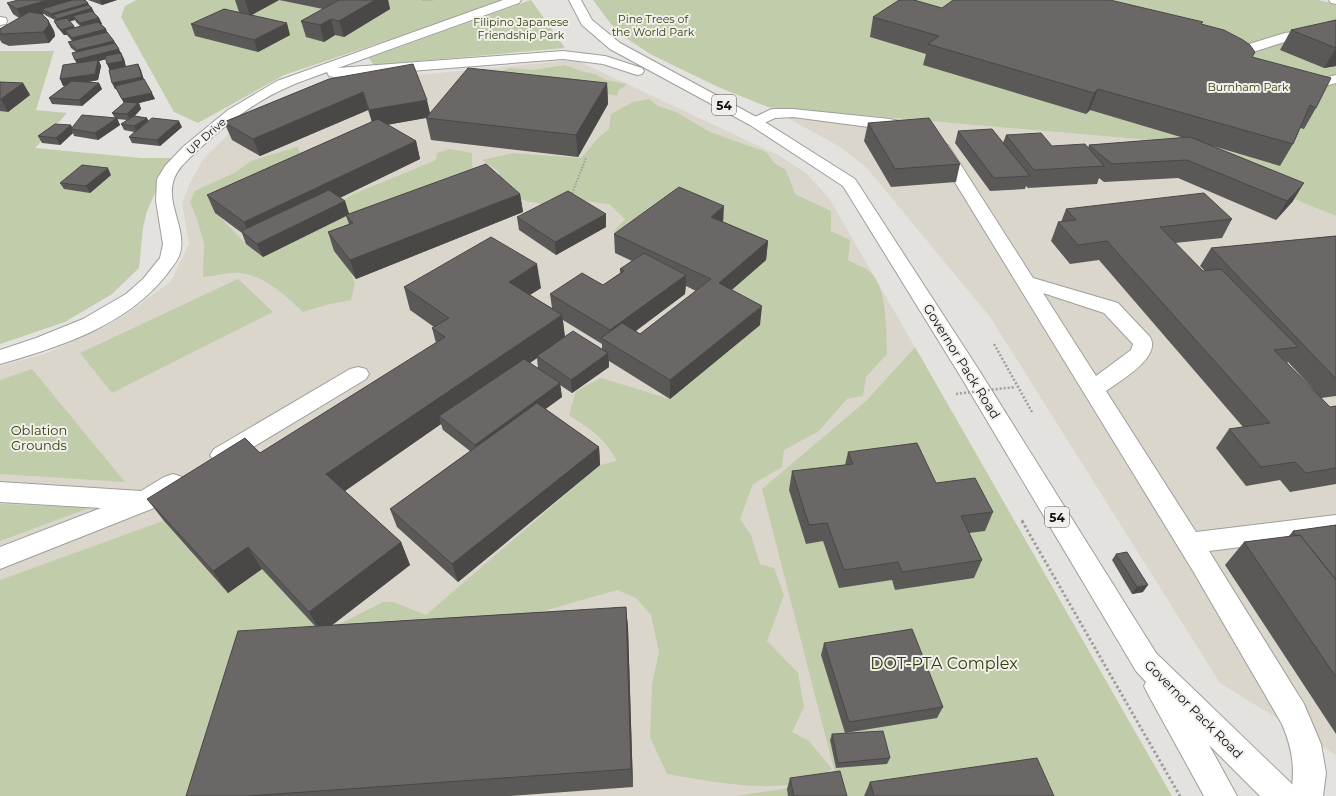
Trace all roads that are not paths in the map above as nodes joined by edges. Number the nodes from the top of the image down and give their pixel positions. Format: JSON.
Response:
{"nodes":[{"id":1,"x":514,"y":0,"type":"edge"},
{"id":2,"x":575,"y":0,"type":"edge"},
{"id":3,"x":1336,"y":31,"type":"edge"},
{"id":4,"x":305,"y":76,"type":"junction"},
{"id":5,"x":1270,"y":77,"type":"edge"},
{"id":6,"x":1336,"y":79,"type":"edge"},
{"id":7,"x":1284,"y":81,"type":"edge"},
{"id":8,"x":755,"y":122,"type":"junction"},
{"id":9,"x":870,"y":214,"type":"junction"},
{"id":10,"x":1027,"y":282,"type":"junction"},
{"id":11,"x":0,"y":357,"type":"edge"},
{"id":12,"x":358,"y":374,"type":"dead end"},
{"id":13,"x":1093,"y":390,"type":"junction"},
{"id":14,"x":0,"y":492,"type":"edge"},
{"id":15,"x":145,"y":501,"type":"junction"},
{"id":16,"x":1336,"y":525,"type":"edge"},
{"id":17,"x":1190,"y":543,"type":"junction"},
{"id":18,"x":0,"y":558,"type":"edge"},
{"id":19,"x":1146,"y":662,"type":"junction"},
{"id":20,"x":1221,"y":796,"type":"edge"},
{"id":21,"x":1282,"y":796,"type":"edge"},
{"id":22,"x":1307,"y":796,"type":"edge"}],
"edges":[{"from":1,"to":4,"type":"main road","name":"UP Drive"},
{"from":2,"to":8,"type":"main road","name":"Governor Pack Road","number":"54"},
{"from":3,"to":5,"type":"main road"},
{"from":4,"to":9,"type":"main road"},
{"from":4,"to":11,"type":"main road","name":"UP Drive"},
{"from":6,"to":7,"type":"main road"},
{"from":8,"to":9,"type":"main road","name":"Governor Pack Road","number":"54"},
{"from":8,"to":10,"type":"main road"},
{"from":9,"to":19,"type":"main road","name":"Governor Pack Road","number":"54"},
{"from":10,"to":13,"type":"main road"},
{"from":10,"to":13,"type":"main road"},
{"from":12,"to":15,"type":"main road"},
{"from":13,"to":17,"type":"main road"},
{"from":14,"to":15,"type":"main road"},
{"from":15,"to":18,"type":"main road"},
{"from":16,"to":17,"type":"main road"},
{"from":17,"to":22,"type":"main road"},
{"from":19,"to":20,"type":"main road"},
{"from":19,"to":21,"type":"main road","name":"Governor Pack Road","number":"54"}]}
